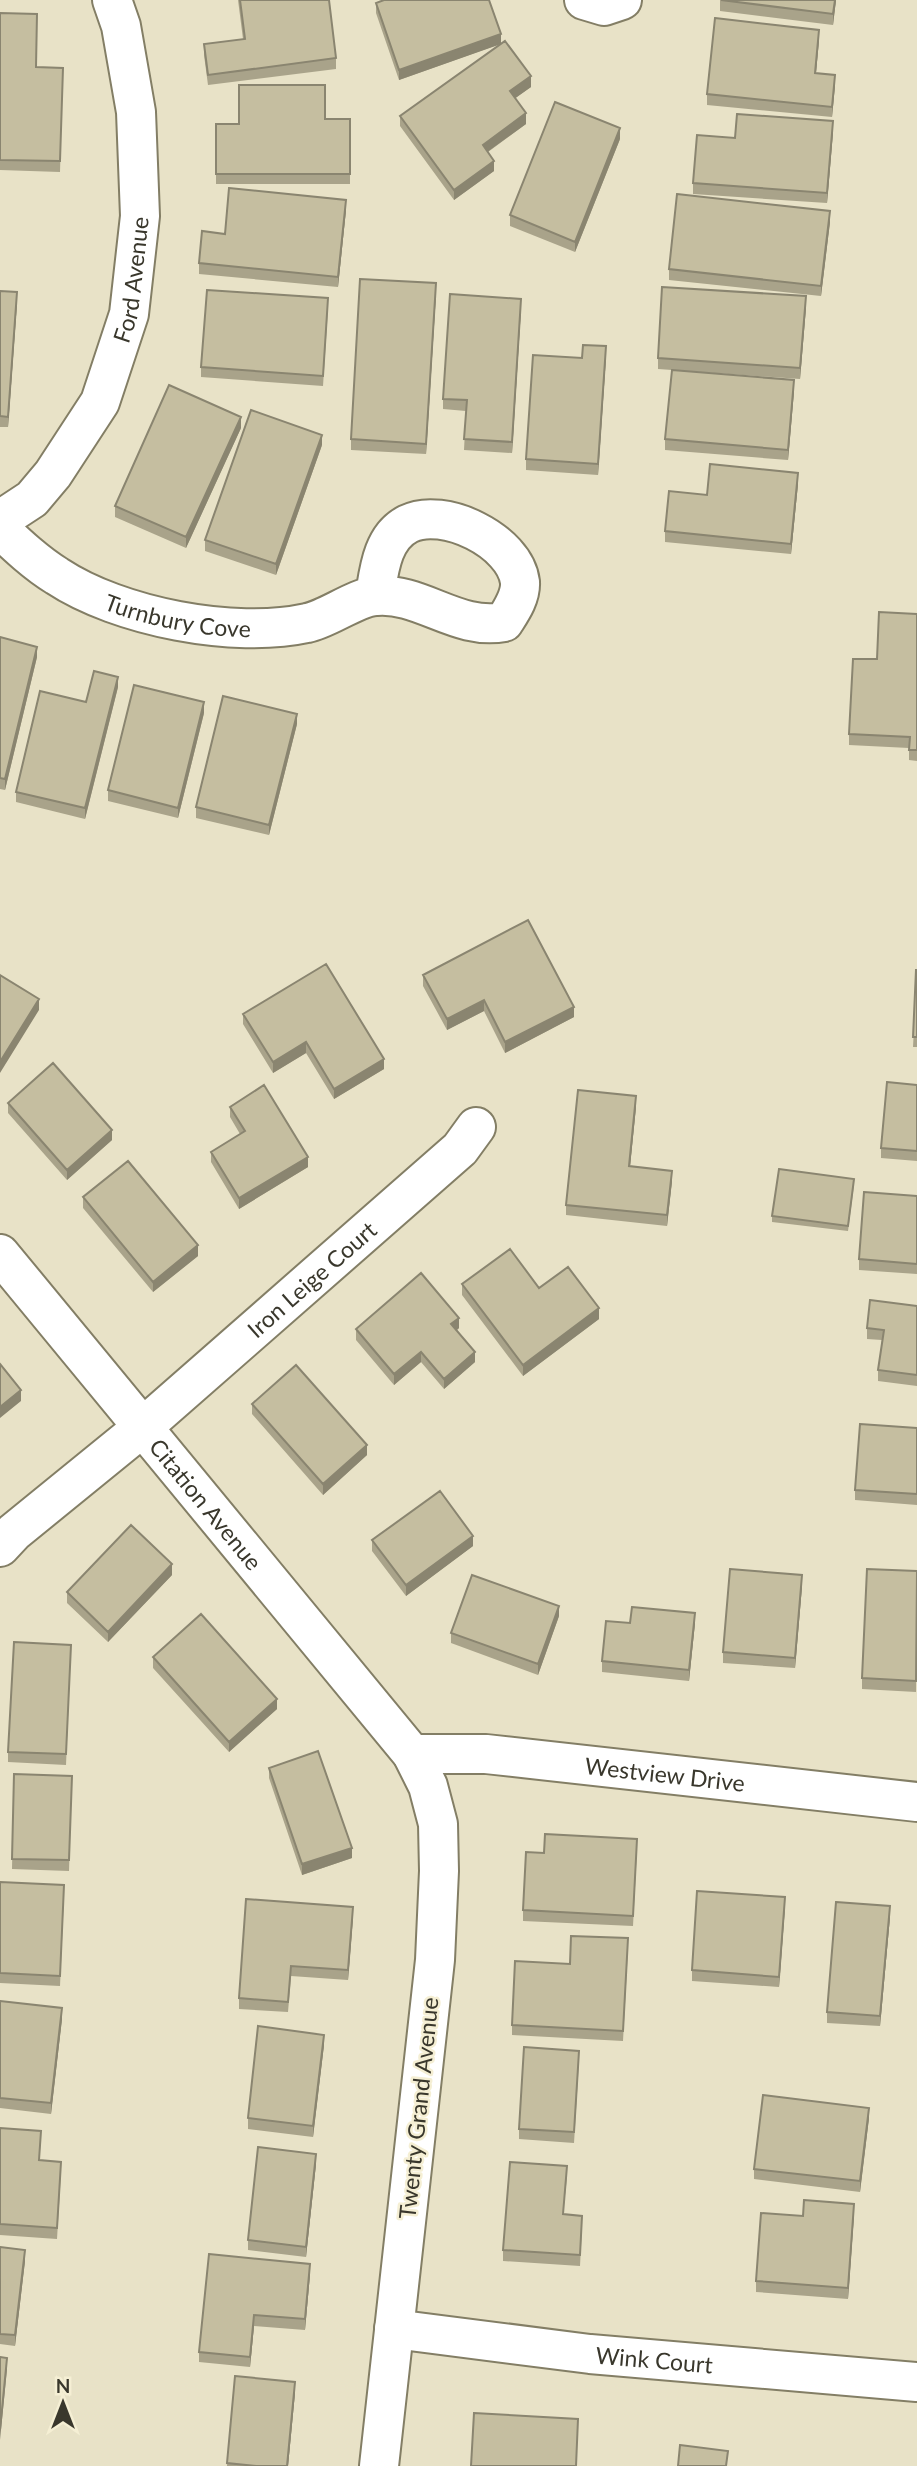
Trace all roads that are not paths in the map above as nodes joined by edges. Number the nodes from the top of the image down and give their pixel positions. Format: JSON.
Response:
{"nodes":[{"id":1,"x":112,"y":0,"type":"edge"},
{"id":2,"x":584,"y":0,"type":"edge"},
{"id":3,"x":622,"y":0,"type":"edge"},
{"id":4,"x":0,"y":520,"type":"edge"},
{"id":5,"x":0,"y":529,"type":"edge"},
{"id":6,"x":375,"y":596,"type":"dead end"},
{"id":7,"x":476,"y":1127,"type":"dead end"},
{"id":8,"x":0,"y":1254,"type":"edge"},
{"id":9,"x":143,"y":1427,"type":"junction"},
{"id":10,"x":0,"y":1547,"type":"edge"},
{"id":11,"x":412,"y":1754,"type":"junction"},
{"id":12,"x":917,"y":1802,"type":"edge"},
{"id":13,"x":394,"y":2329,"type":"junction"},
{"id":14,"x":917,"y":2382,"type":"edge"},
{"id":15,"x":379,"y":2466,"type":"edge"}],
"edges":[{"from":1,"to":4,"type":"street","name":"Ford Avenue"},
{"from":2,"to":3,"type":"street"},
{"from":5,"to":6,"type":"street","name":"Turnbury Cove"},
{"from":7,"to":9,"type":"street","name":"Iron Leige Court"},
{"from":8,"to":9,"type":"street","name":"Citation Avenue"},
{"from":9,"to":10,"type":"street","name":"Iron Leige Court"},
{"from":9,"to":11,"type":"street","name":"Citation Avenue"},
{"from":11,"to":12,"type":"street","name":"Westview Drive"},
{"from":11,"to":13,"type":"street","name":"Twenty Grand Avenue"},
{"from":13,"to":14,"type":"street","name":"Wink Court"},
{"from":13,"to":15,"type":"street","name":"Twenty Grand Avenue"}]}
